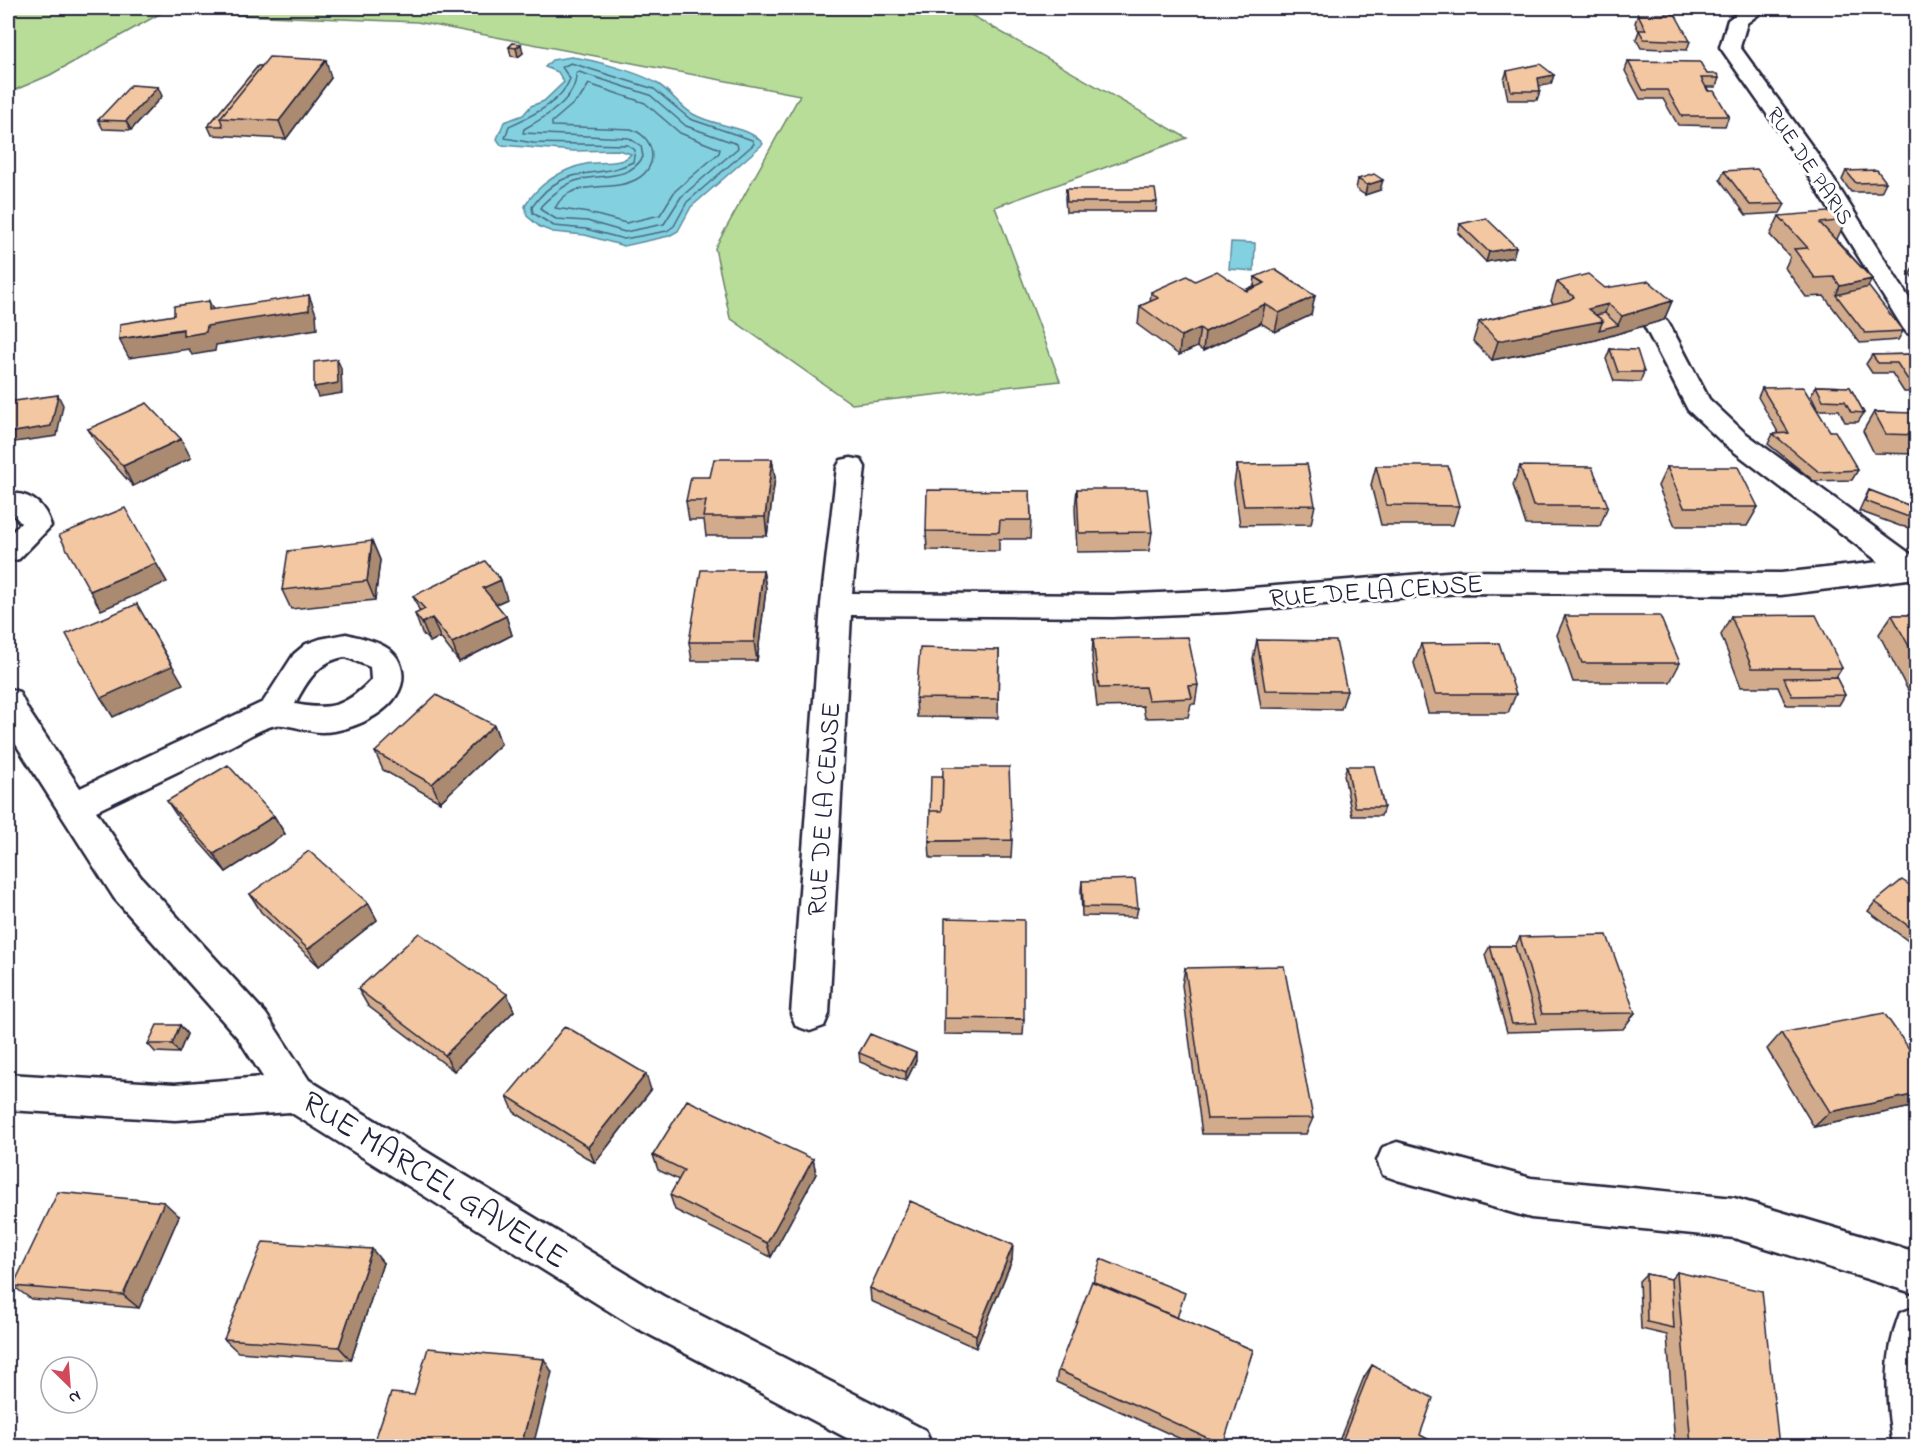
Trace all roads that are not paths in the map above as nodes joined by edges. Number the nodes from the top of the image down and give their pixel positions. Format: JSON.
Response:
{"nodes":[{"id":1,"x":1757,"y":8,"type":"edge"},
{"id":2,"x":1657,"y":326,"type":"edge"},
{"id":3,"x":1917,"y":328,"type":"edge"},
{"id":4,"x":851,"y":467,"type":"dead end"},
{"id":5,"x":8,"y":503,"type":"edge"},
{"id":6,"x":8,"y":552,"type":"edge"},
{"id":7,"x":1912,"y":568,"type":"edge"},
{"id":8,"x":836,"y":604,"type":"junction"},
{"id":9,"x":8,"y":700,"type":"edge"},
{"id":10,"x":275,"y":711,"type":"dead end"},
{"id":11,"x":75,"y":806,"type":"junction"},
{"id":12,"x":810,"y":1014,"type":"dead end"},
{"id":13,"x":8,"y":1092,"type":"edge"},
{"id":14,"x":295,"y":1093,"type":"junction"},
{"id":15,"x":1397,"y":1161,"type":"dead end"},
{"id":16,"x":1917,"y":1273,"type":"edge"},
{"id":17,"x":1917,"y":1329,"type":"edge"},
{"id":18,"x":909,"y":1446,"type":"edge"},
{"id":19,"x":1916,"y":1446,"type":"edge"}],
"edges":[{"from":1,"to":3,"type":"street","name":"RUE DE PARIS"},
{"from":2,"to":7,"type":"street"},
{"from":4,"to":8,"type":"street","name":"RUE DE LA CENSE"},
{"from":5,"to":6,"type":"street"},
{"from":7,"to":8,"type":"street","name":"RUE DE LA CENSE"},
{"from":8,"to":12,"type":"street","name":"RUE DE LA CENSE"},
{"from":9,"to":11,"type":"street","name":"RUE MARCEL GAVELLE"},
{"from":10,"to":11,"type":"street"},
{"from":11,"to":14,"type":"street","name":"RUE MARCEL GAVELLE"},
{"from":13,"to":14,"type":"street"},
{"from":14,"to":18,"type":"street","name":"RUE MARCEL GAVELLE"},
{"from":15,"to":16,"type":"street"},
{"from":17,"to":19,"type":"street"}]}
